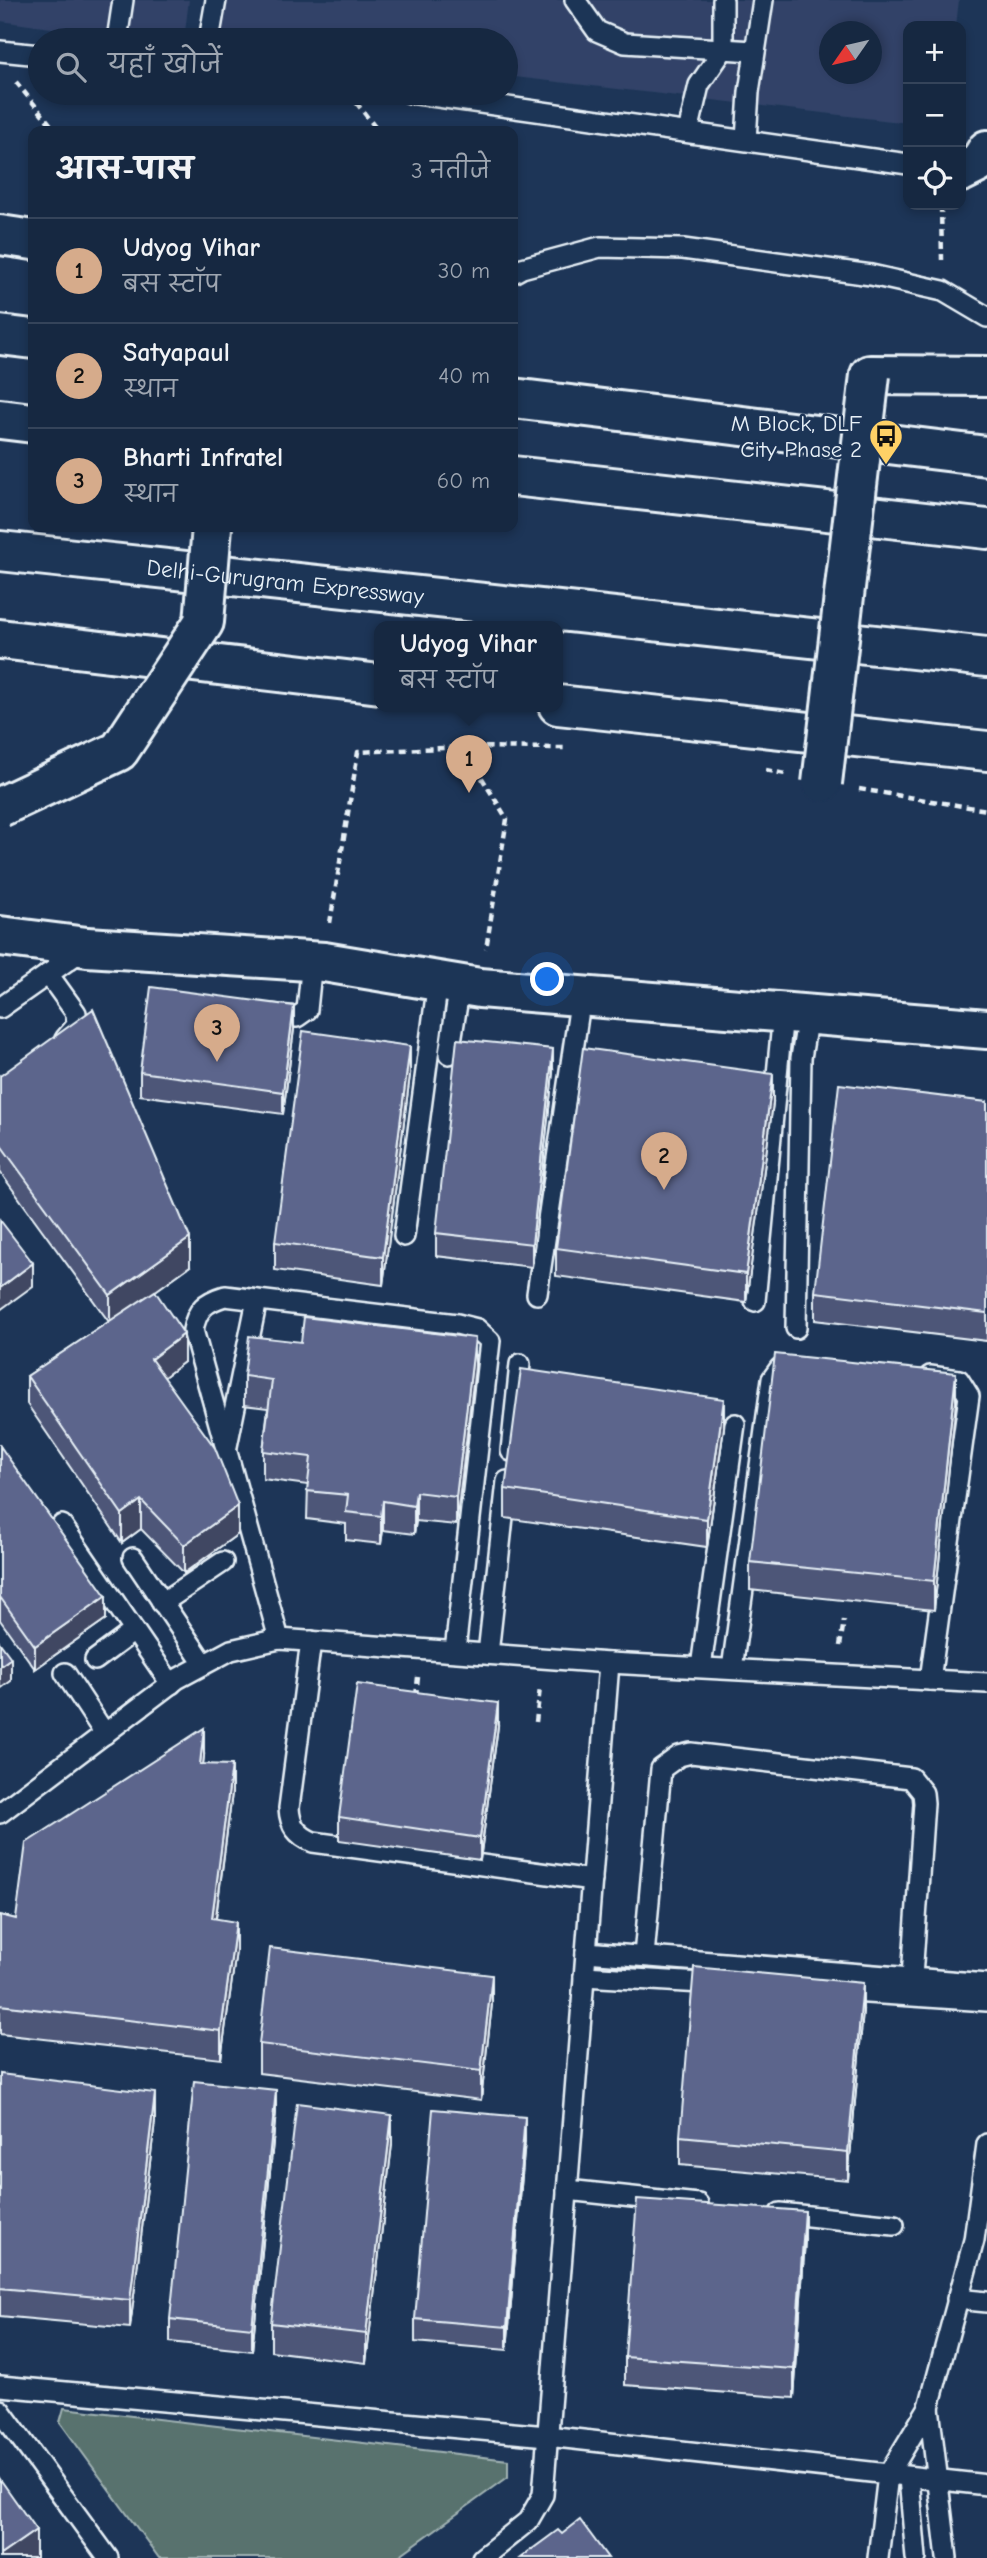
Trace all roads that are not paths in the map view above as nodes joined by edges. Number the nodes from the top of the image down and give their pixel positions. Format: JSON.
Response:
{"nodes":[{"id":1,"x":123,"y":0,"type":"edge"},
{"id":2,"x":216,"y":0,"type":"edge"},
{"id":3,"x":575,"y":0,"type":"edge"},
{"id":4,"x":723,"y":0,"type":"edge"},
{"id":5,"x":763,"y":0,"type":"edge"},
{"id":6,"x":119,"y":28,"type":"edge"},
{"id":7,"x":211,"y":28,"type":"edge"},
{"id":8,"x":723,"y":50,"type":"junction"},
{"id":9,"x":0,"y":51,"type":"edge"},
{"id":10,"x":754,"y":51,"type":"junction"},
{"id":11,"x":28,"y":54,"type":"edge"},
{"id":12,"x":496,"y":105,"type":"edge"},
{"id":13,"x":688,"y":132,"type":"junction"},
{"id":14,"x":746,"y":141,"type":"junction"},
{"id":15,"x":987,"y":150,"type":"edge"},
{"id":16,"x":903,"y":163,"type":"edge"},
{"id":17,"x":966,"y":170,"type":"edge"},
{"id":18,"x":0,"y":235,"type":"edge"},
{"id":19,"x":28,"y":239,"type":"edge"},
{"id":20,"x":518,"y":271,"type":"edge"},
{"id":21,"x":987,"y":317,"type":"edge"},
{"id":22,"x":0,"y":335,"type":"edge"},
{"id":23,"x":28,"y":338,"type":"edge"},
{"id":24,"x":987,"y":376,"type":"edge"},
{"id":25,"x":518,"y":399,"type":"edge"},
{"id":26,"x":0,"y":419,"type":"edge"},
{"id":27,"x":28,"y":422,"type":"edge"},
{"id":28,"x":987,"y":456,"type":"edge"},
{"id":29,"x":518,"y":477,"type":"edge"},
{"id":30,"x":987,"y":529,"type":"edge"},
{"id":31,"x":212,"y":532,"type":"edge"},
{"id":32,"x":0,"y":551,"type":"edge"},
{"id":33,"x":0,"y":639,"type":"edge"},
{"id":34,"x":987,"y":657,"type":"edge"},
{"id":35,"x":374,"y":683,"type":"edge"},
{"id":36,"x":563,"y":706,"type":"edge"},
{"id":37,"x":987,"y":751,"type":"edge"},
{"id":38,"x":822,"y":783,"type":"dead end"},
{"id":39,"x":0,"y":807,"type":"edge"},
{"id":40,"x":0,"y":936,"type":"edge"},
{"id":41,"x":88,"y":947,"type":"junction"},
{"id":42,"x":318,"y":961,"type":"junction"},
{"id":43,"x":48,"y":974,"type":"junction"},
{"id":44,"x":460,"y":984,"type":"junction"},
{"id":45,"x":581,"y":996,"type":"junction"},
{"id":46,"x":0,"y":1008,"type":"edge"},
{"id":47,"x":246,"y":1011,"type":"edge"},
{"id":48,"x":795,"y":1014,"type":"junction"},
{"id":49,"x":987,"y":1029,"type":"edge"},
{"id":50,"x":53,"y":1048,"type":"edge"},
{"id":51,"x":449,"y":1054,"type":"dead end"},
{"id":52,"x":404,"y":1236,"type":"dead end"},
{"id":53,"x":537,"y":1294,"type":"dead end"},
{"id":54,"x":257,"y":1300,"type":"junction"},
{"id":55,"x":755,"y":1301,"type":"dead end"},
{"id":56,"x":796,"y":1328,"type":"dead end"},
{"id":57,"x":798,"y":1362,"type":"edge"},
{"id":58,"x":520,"y":1364,"type":"dead end"},
{"id":59,"x":908,"y":1373,"type":"edge"},
{"id":60,"x":735,"y":1424,"type":"dead end"},
{"id":61,"x":226,"y":1450,"type":"junction"},
{"id":62,"x":62,"y":1525,"type":"dead end"},
{"id":63,"x":134,"y":1558,"type":"dead end"},
{"id":64,"x":223,"y":1562,"type":"dead end"},
{"id":65,"x":162,"y":1603,"type":"junction"},
{"id":66,"x":134,"y":1631,"type":"junction"},
{"id":67,"x":279,"y":1639,"type":"junction"},
{"id":68,"x":311,"y":1641,"type":"junction"},
{"id":69,"x":455,"y":1651,"type":"junction"},
{"id":70,"x":488,"y":1654,"type":"junction"},
{"id":71,"x":95,"y":1660,"type":"dead end"},
{"id":72,"x":610,"y":1663,"type":"junction"},
{"id":73,"x":204,"y":1664,"type":"junction"},
{"id":74,"x":701,"y":1667,"type":"junction"},
{"id":75,"x":732,"y":1669,"type":"junction"},
{"id":76,"x":65,"y":1673,"type":"dead end"},
{"id":77,"x":930,"y":1679,"type":"junction"},
{"id":78,"x":987,"y":1683,"type":"edge"},
{"id":79,"x":171,"y":1684,"type":"junction"},
{"id":80,"x":105,"y":1734,"type":"junction"},
{"id":81,"x":0,"y":1813,"type":"edge"},
{"id":82,"x":592,"y":1880,"type":"junction"},
{"id":83,"x":586,"y":1952,"type":"junction"},
{"id":84,"x":644,"y":1956,"type":"junction"},
{"id":85,"x":584,"y":1976,"type":"junction"},
{"id":86,"x":912,"y":1978,"type":"junction"},
{"id":87,"x":987,"y":1984,"type":"edge"},
{"id":88,"x":735,"y":1985,"type":"edge"},
{"id":89,"x":817,"y":1990,"type":"edge"},
{"id":90,"x":987,"y":2001,"type":"edge"},
{"id":91,"x":987,"y":2144,"type":"edge"},
{"id":92,"x":567,"y":2190,"type":"junction"},
{"id":93,"x":716,"y":2206,"type":"edge"},
{"id":94,"x":757,"y":2210,"type":"edge"},
{"id":95,"x":894,"y":2225,"type":"dead end"},
{"id":96,"x":957,"y":2299,"type":"junction"},
{"id":97,"x":987,"y":2302,"type":"edge"},
{"id":98,"x":0,"y":2386,"type":"edge"},
{"id":99,"x":929,"y":2407,"type":"junction"},
{"id":100,"x":0,"y":2410,"type":"edge"},
{"id":101,"x":547,"y":2436,"type":"junction"},
{"id":102,"x":888,"y":2475,"type":"junction"},
{"id":103,"x":909,"y":2477,"type":"junction"},
{"id":104,"x":936,"y":2481,"type":"junction"},
{"id":105,"x":987,"y":2485,"type":"edge"},
{"id":106,"x":108,"y":2558,"type":"edge"},
{"id":107,"x":482,"y":2558,"type":"edge"},
{"id":108,"x":878,"y":2558,"type":"edge"},
{"id":109,"x":916,"y":2558,"type":"edge"},
{"id":110,"x":947,"y":2558,"type":"edge"}],
"edges":[{"from":1,"to":6,"type":"lane"},
{"from":2,"to":7,"type":"lane"},
{"from":3,"to":8,"type":"lane"},
{"from":4,"to":8,"type":"lane"},
{"from":5,"to":10,"type":"lane"},
{"from":8,"to":10,"type":"lane"},
{"from":8,"to":13,"type":"lane"},
{"from":9,"to":11,"type":"lane"},
{"from":10,"to":14,"type":"lane"},
{"from":12,"to":13,"type":"lane"},
{"from":13,"to":14,"type":"lane"},
{"from":14,"to":16,"type":"lane"},
{"from":15,"to":17,"type":"main road"},
{"from":18,"to":19,"type":"main road"},
{"from":20,"to":21,"type":"lane"},
{"from":22,"to":23,"type":"main road"},
{"from":24,"to":38,"type":"main road","bridge":true},
{"from":25,"to":28,"type":"main road"},
{"from":26,"to":27,"type":"main road"},
{"from":29,"to":30,"type":"main road"},
{"from":31,"to":39,"type":"main road","bridge":true},
{"from":32,"to":34,"type":"main road","name":"Delhi-Gurugram Expressway"},
{"from":33,"to":35,"type":"main road"},
{"from":36,"to":37,"type":"main road"},
{"from":40,"to":41,"type":"main road"},
{"from":41,"to":42,"type":"main road"},
{"from":41,"to":43,"type":"lane"},
{"from":42,"to":44,"type":"main road"},
{"from":42,"to":47,"type":"lane"},
{"from":43,"to":46,"type":"lane"},
{"from":43,"to":50,"type":"lane"},
{"from":44,"to":45,"type":"main road"},
{"from":44,"to":51,"type":"lane"},
{"from":44,"to":52,"type":"lane"},
{"from":45,"to":48,"type":"main road"},
{"from":45,"to":53,"type":"lane"},
{"from":48,"to":49,"type":"main road"},
{"from":48,"to":55,"type":"lane"},
{"from":48,"to":56,"type":"lane"},
{"from":54,"to":61,"type":"lane"},
{"from":54,"to":61,"type":"lane"},
{"from":54,"to":69,"type":"lane"},
{"from":57,"to":75,"type":"lane"},
{"from":58,"to":70,"type":"lane"},
{"from":59,"to":77,"type":"lane"},
{"from":60,"to":74,"type":"lane"},
{"from":61,"to":67,"type":"lane"},
{"from":62,"to":66,"type":"lane"},
{"from":63,"to":65,"type":"lane"},
{"from":64,"to":65,"type":"lane"},
{"from":65,"to":73,"type":"lane"},
{"from":66,"to":71,"type":"lane"},
{"from":66,"to":79,"type":"lane"},
{"from":67,"to":68,"type":"lane"},
{"from":67,"to":73,"type":"lane"},
{"from":68,"to":69,"type":"lane"},
{"from":68,"to":82,"type":"lane"},
{"from":69,"to":70,"type":"lane"},
{"from":70,"to":72,"type":"lane"},
{"from":72,"to":74,"type":"lane"},
{"from":72,"to":82,"type":"lane"},
{"from":73,"to":79,"type":"lane"},
{"from":74,"to":75,"type":"lane"},
{"from":75,"to":77,"type":"lane"},
{"from":76,"to":80,"type":"lane"},
{"from":77,"to":78,"type":"lane"},
{"from":79,"to":80,"type":"lane"},
{"from":80,"to":81,"type":"lane"},
{"from":82,"to":83,"type":"lane"},
{"from":83,"to":84,"type":"lane"},
{"from":83,"to":85,"type":"lane"},
{"from":84,"to":86,"type":"lane"},
{"from":84,"to":86,"type":"lane"},
{"from":85,"to":88,"type":"lane"},
{"from":85,"to":92,"type":"lane"},
{"from":86,"to":87,"type":"lane"},
{"from":89,"to":90,"type":"lane"},
{"from":91,"to":96,"type":"lane"},
{"from":92,"to":93,"type":"lane"},
{"from":92,"to":101,"type":"lane"},
{"from":94,"to":95,"type":"lane"},
{"from":96,"to":97,"type":"lane"},
{"from":96,"to":99,"type":"lane"},
{"from":98,"to":101,"type":"lane"},
{"from":99,"to":102,"type":"lane"},
{"from":99,"to":104,"type":"lane"},
{"from":100,"to":106,"type":"lane"},
{"from":101,"to":102,"type":"lane"},
{"from":101,"to":107,"type":"lane"},
{"from":102,"to":103,"type":"lane"},
{"from":102,"to":108,"type":"lane"},
{"from":103,"to":104,"type":"lane"},
{"from":103,"to":109,"type":"lane"},
{"from":104,"to":105,"type":"lane"},
{"from":104,"to":110,"type":"lane"}]}
